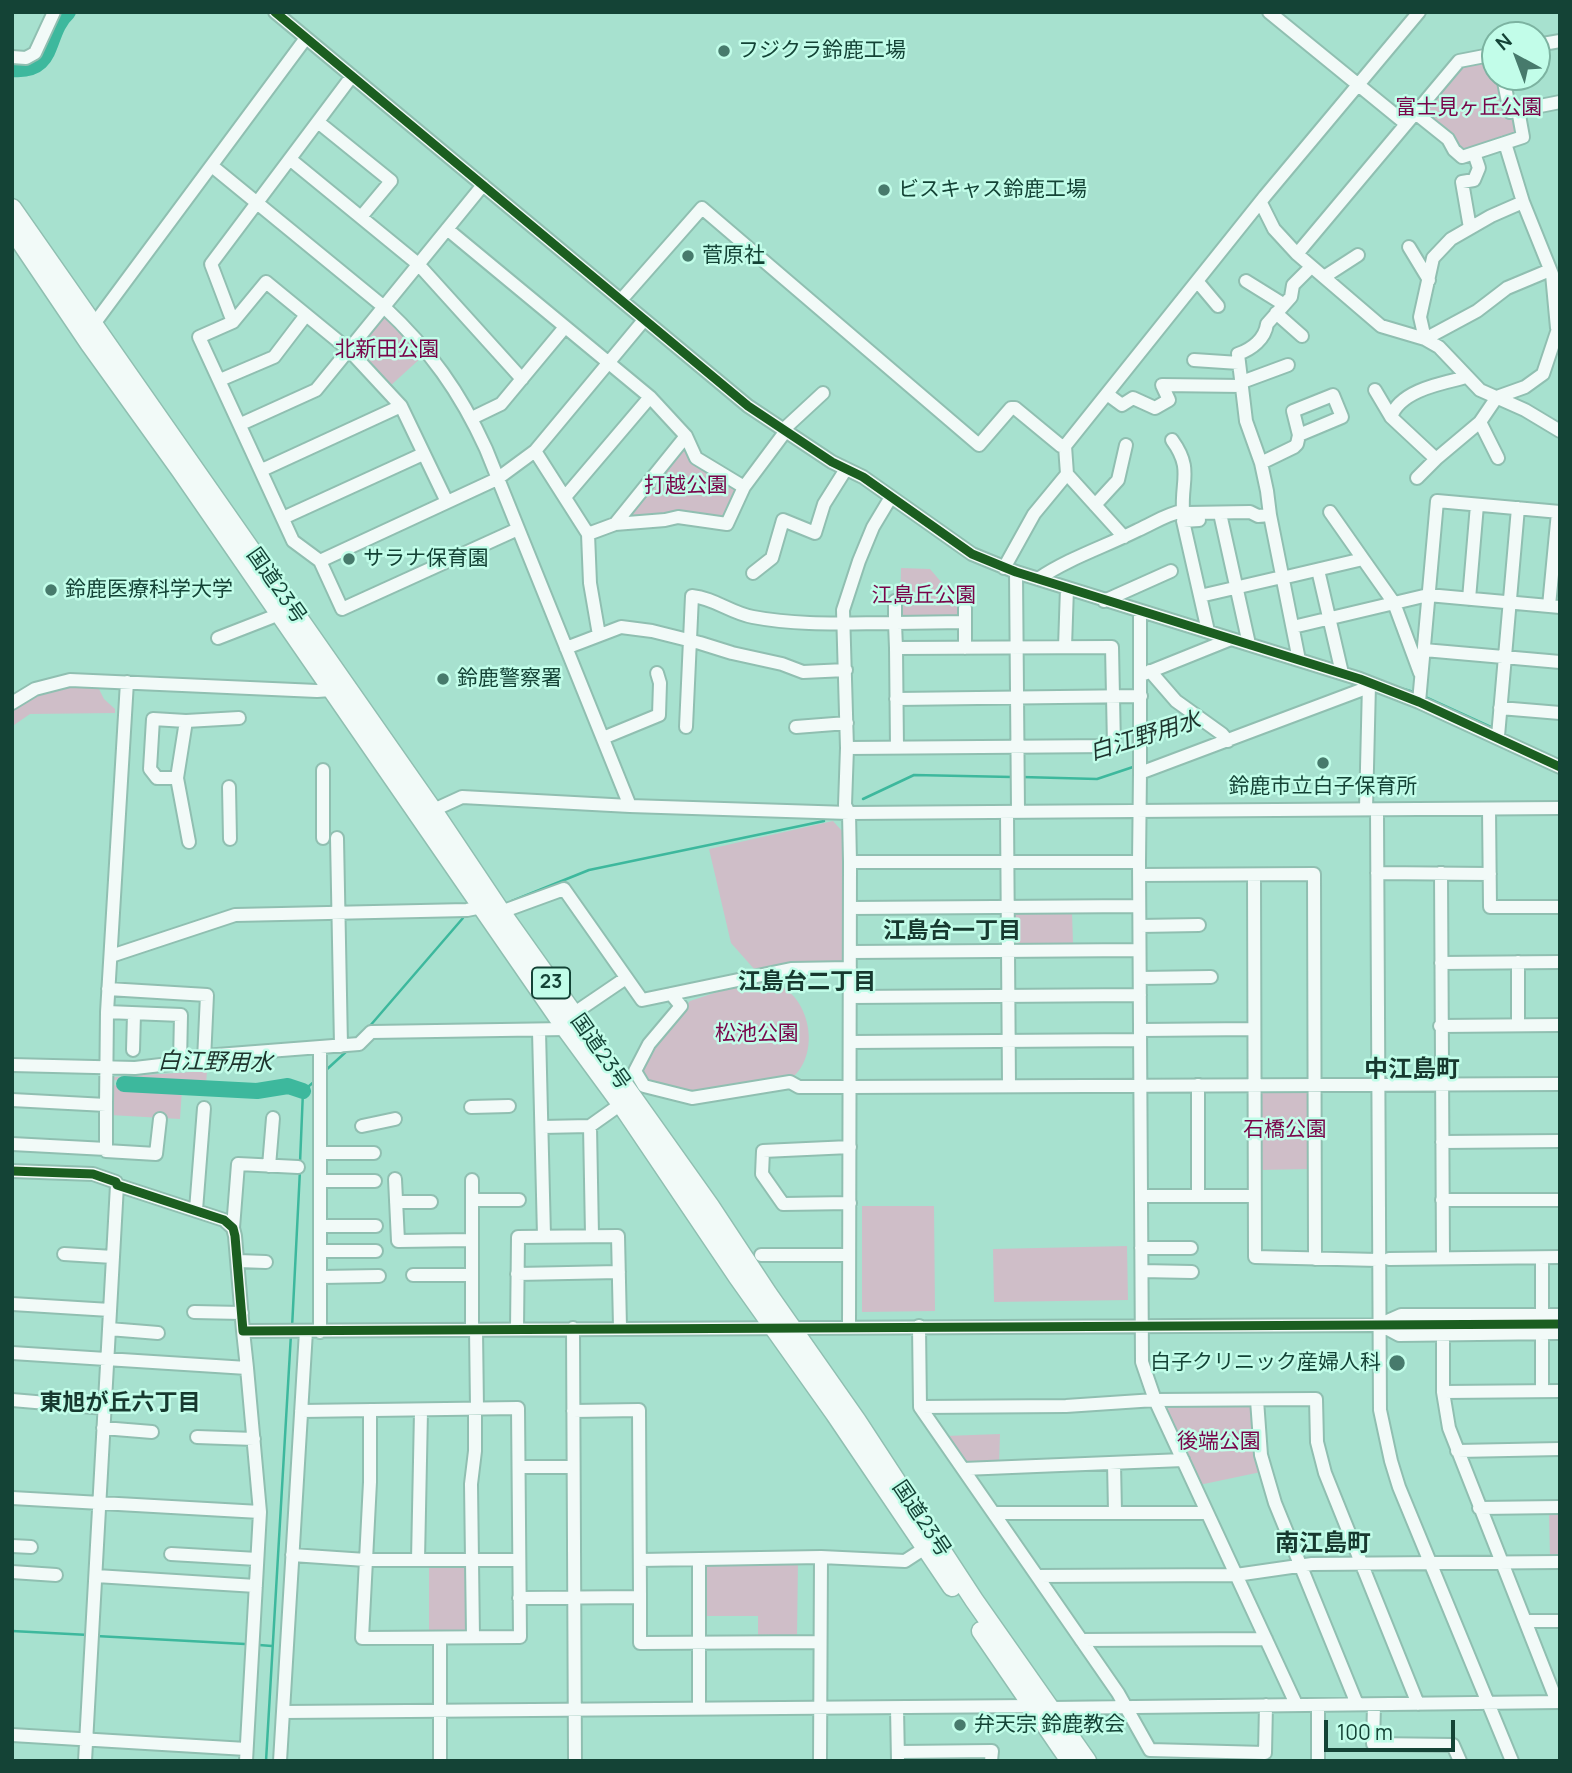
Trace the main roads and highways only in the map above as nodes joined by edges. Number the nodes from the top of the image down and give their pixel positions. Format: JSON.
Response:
{"nodes":[{"id":1,"x":12,"y":208,"type":"edge"},
{"id":2,"x":12,"y":229,"type":"edge"},
{"id":3,"x":88,"y":329,"type":"junction"},
{"id":4,"x":426,"y":813,"type":"junction"},
{"id":5,"x":570,"y":1021,"type":"junction"},
{"id":6,"x":1070,"y":1761,"type":"edge"},
{"id":7,"x":1087,"y":1761,"type":"edge"}],
"edges":[{"from":1,"to":3,"type":"highway","name":"国道23号","number":"23"},
{"from":2,"to":3,"type":"highway","name":"国道23号","number":"23"},
{"from":3,"to":4,"type":"highway","name":"国道23号","number":"23"},
{"from":4,"to":5,"type":"highway","name":"国道23号","number":"23"},
{"from":4,"to":5,"type":"highway","name":"国道23号","number":"23"},
{"from":5,"to":6,"type":"highway","name":"国道23号","number":"23"},
{"from":5,"to":7,"type":"highway","name":"国道23号","number":"23"}]}
